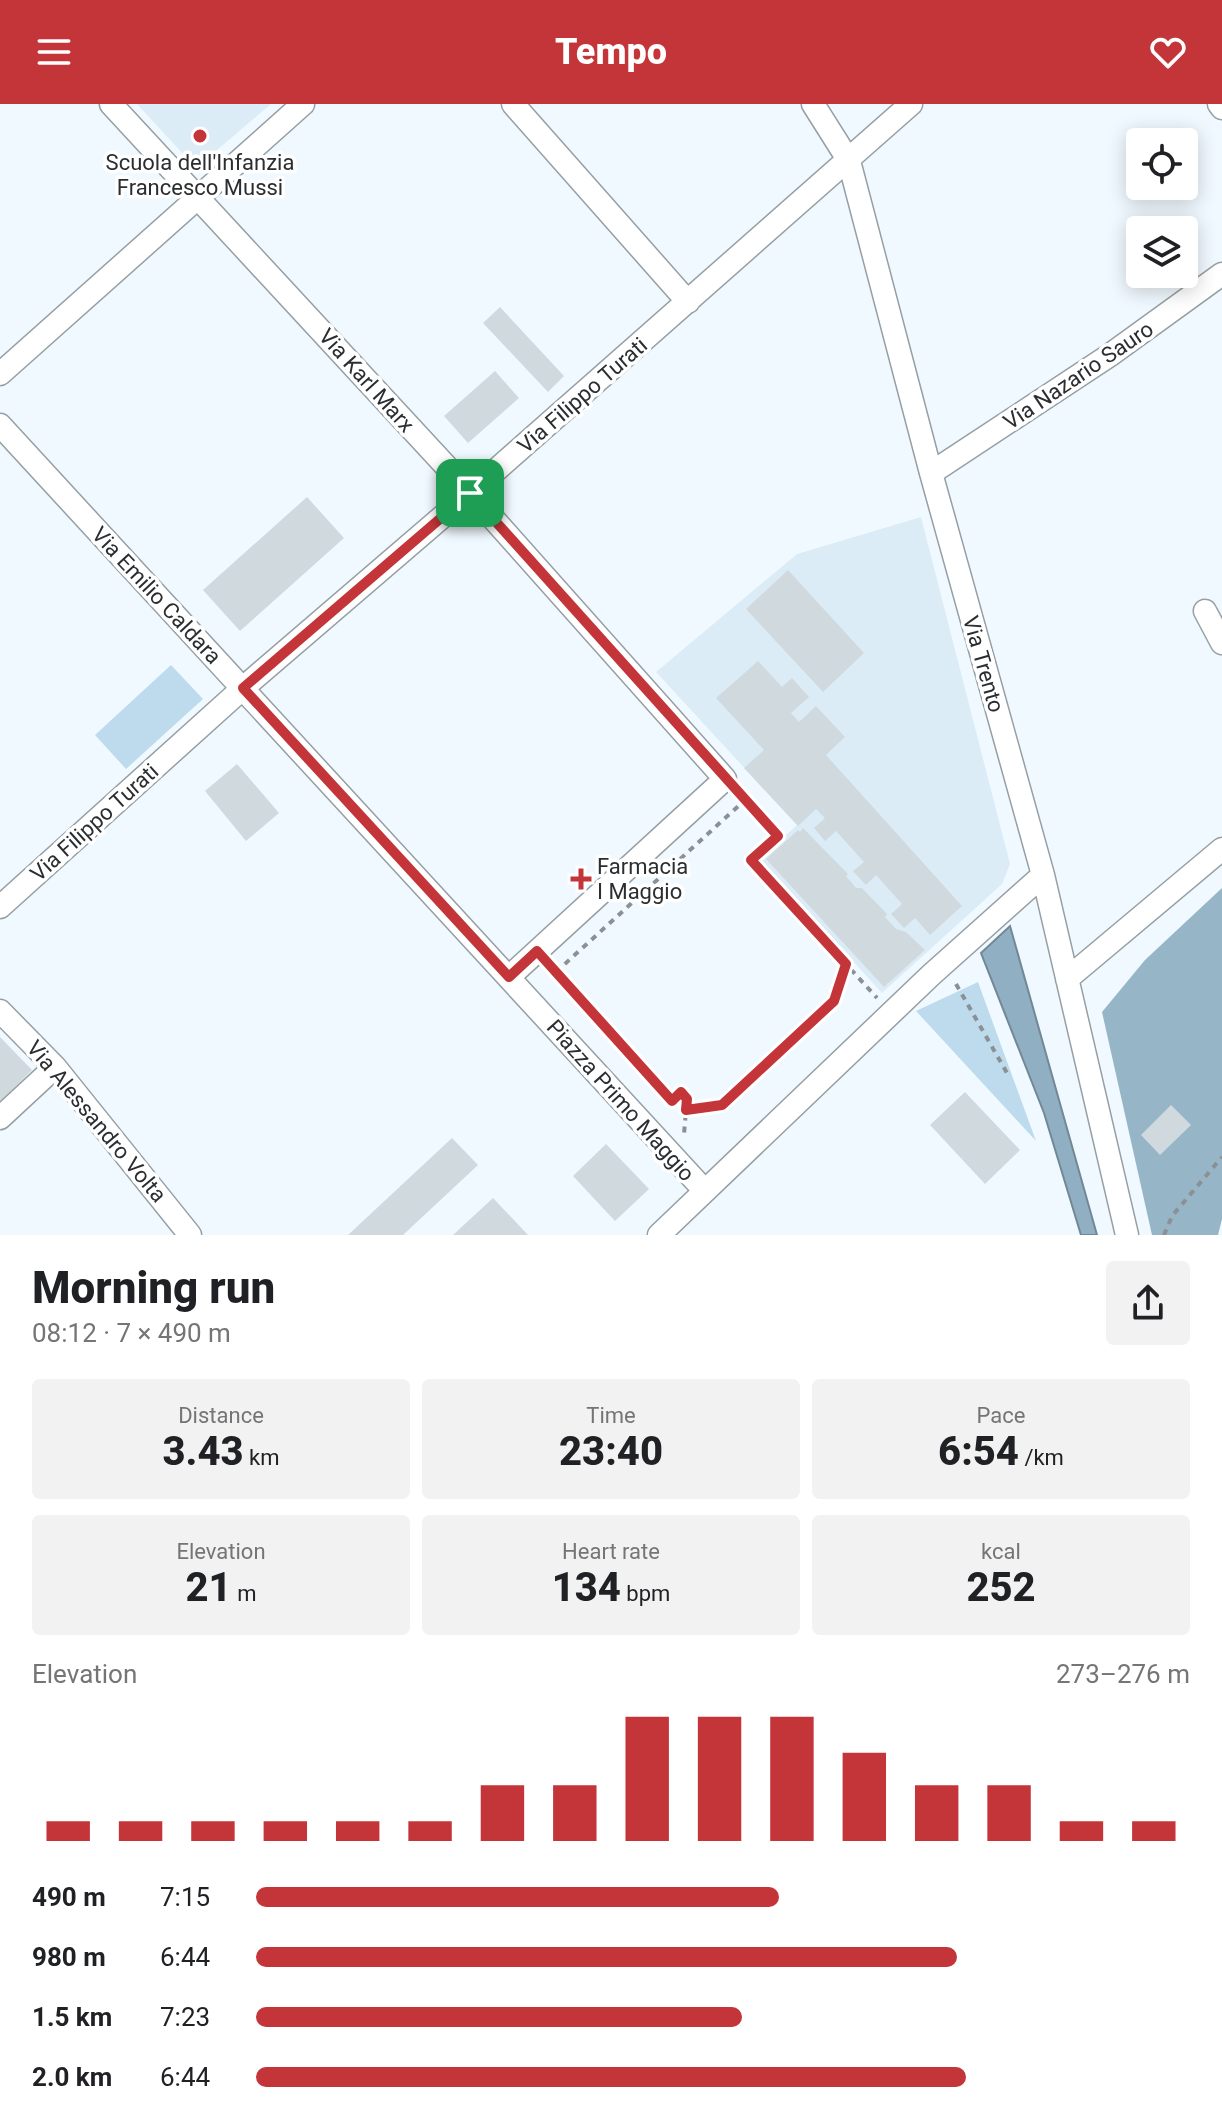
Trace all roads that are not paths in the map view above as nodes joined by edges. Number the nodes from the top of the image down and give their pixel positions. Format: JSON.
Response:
{"nodes":[{"id":1,"x":111,"y":104,"type":"edge"},
{"id":2,"x":303,"y":104,"type":"edge"},
{"id":3,"x":513,"y":104,"type":"edge"},
{"id":4,"x":813,"y":104,"type":"edge"},
{"id":5,"x":911,"y":104,"type":"edge"},
{"id":6,"x":849,"y":161,"type":"junction"},
{"id":7,"x":199,"y":197,"type":"junction"},
{"id":8,"x":1222,"y":274,"type":"edge"},
{"id":9,"x":688,"y":302,"type":"junction"},
{"id":10,"x":0,"y":374,"type":"edge"},
{"id":11,"x":0,"y":425,"type":"edge"},
{"id":12,"x":931,"y":473,"type":"junction"},
{"id":13,"x":470,"y":493,"type":"junction"},
{"id":14,"x":1205,"y":611,"type":"dead end"},
{"id":15,"x":1222,"y":643,"type":"edge"},
{"id":16,"x":243,"y":688,"type":"junction"},
{"id":17,"x":1222,"y":849,"type":"edge"},
{"id":18,"x":1043,"y":875,"type":"junction"},
{"id":19,"x":0,"y":907,"type":"edge"},
{"id":20,"x":509,"y":977,"type":"junction"},
{"id":21,"x":1067,"y":979,"type":"junction"},
{"id":22,"x":0,"y":1011,"type":"edge"},
{"id":23,"x":55,"y":1067,"type":"junction"},
{"id":24,"x":0,"y":1118,"type":"edge"},
{"id":25,"x":705,"y":1191,"type":"junction"},
{"id":26,"x":190,"y":1235,"type":"edge"},
{"id":27,"x":659,"y":1235,"type":"edge"},
{"id":28,"x":1127,"y":1235,"type":"edge"}],
"edges":[{"from":1,"to":7,"type":"street","name":"Via Karl Marx"},
{"from":2,"to":7,"type":"street"},
{"from":3,"to":9,"type":"street"},
{"from":4,"to":6,"type":"street","name":"Via Trento"},
{"from":5,"to":6,"type":"street","name":"Via Filippo Turati"},
{"from":6,"to":9,"type":"street","name":"Via Filippo Turati"},
{"from":6,"to":12,"type":"street","name":"Via Trento"},
{"from":7,"to":10,"type":"street"},
{"from":7,"to":13,"type":"street","name":"Via Karl Marx"},
{"from":8,"to":12,"type":"street","name":"Via Nazario Sauro"},
{"from":9,"to":13,"type":"street","name":"Via Filippo Turati"},
{"from":11,"to":16,"type":"street","name":"Via Emilio Caldara"},
{"from":12,"to":18,"type":"street","name":"Via Trento"},
{"from":13,"to":16,"type":"street","name":"Via Filippo Turati"},
{"from":13,"to":20,"type":"street","name":"Via Karl Marx"},
{"from":14,"to":15,"type":"street"},
{"from":16,"to":19,"type":"street","name":"Via Filippo Turati"},
{"from":16,"to":20,"type":"street","name":"Via Emilio Caldara"},
{"from":17,"to":21,"type":"street"},
{"from":18,"to":21,"type":"street","name":"Via Trento"},
{"from":18,"to":25,"type":"street","name":"Piazza Primo Maggio"},
{"from":20,"to":25,"type":"street","name":"Piazza Primo Maggio"},
{"from":21,"to":28,"type":"street","name":"Via Trento"},
{"from":22,"to":23,"type":"street","name":"Via Alessandro Volta"},
{"from":23,"to":24,"type":"street"},
{"from":23,"to":26,"type":"street","name":"Via Alessandro Volta"},
{"from":25,"to":27,"type":"street"}]}
